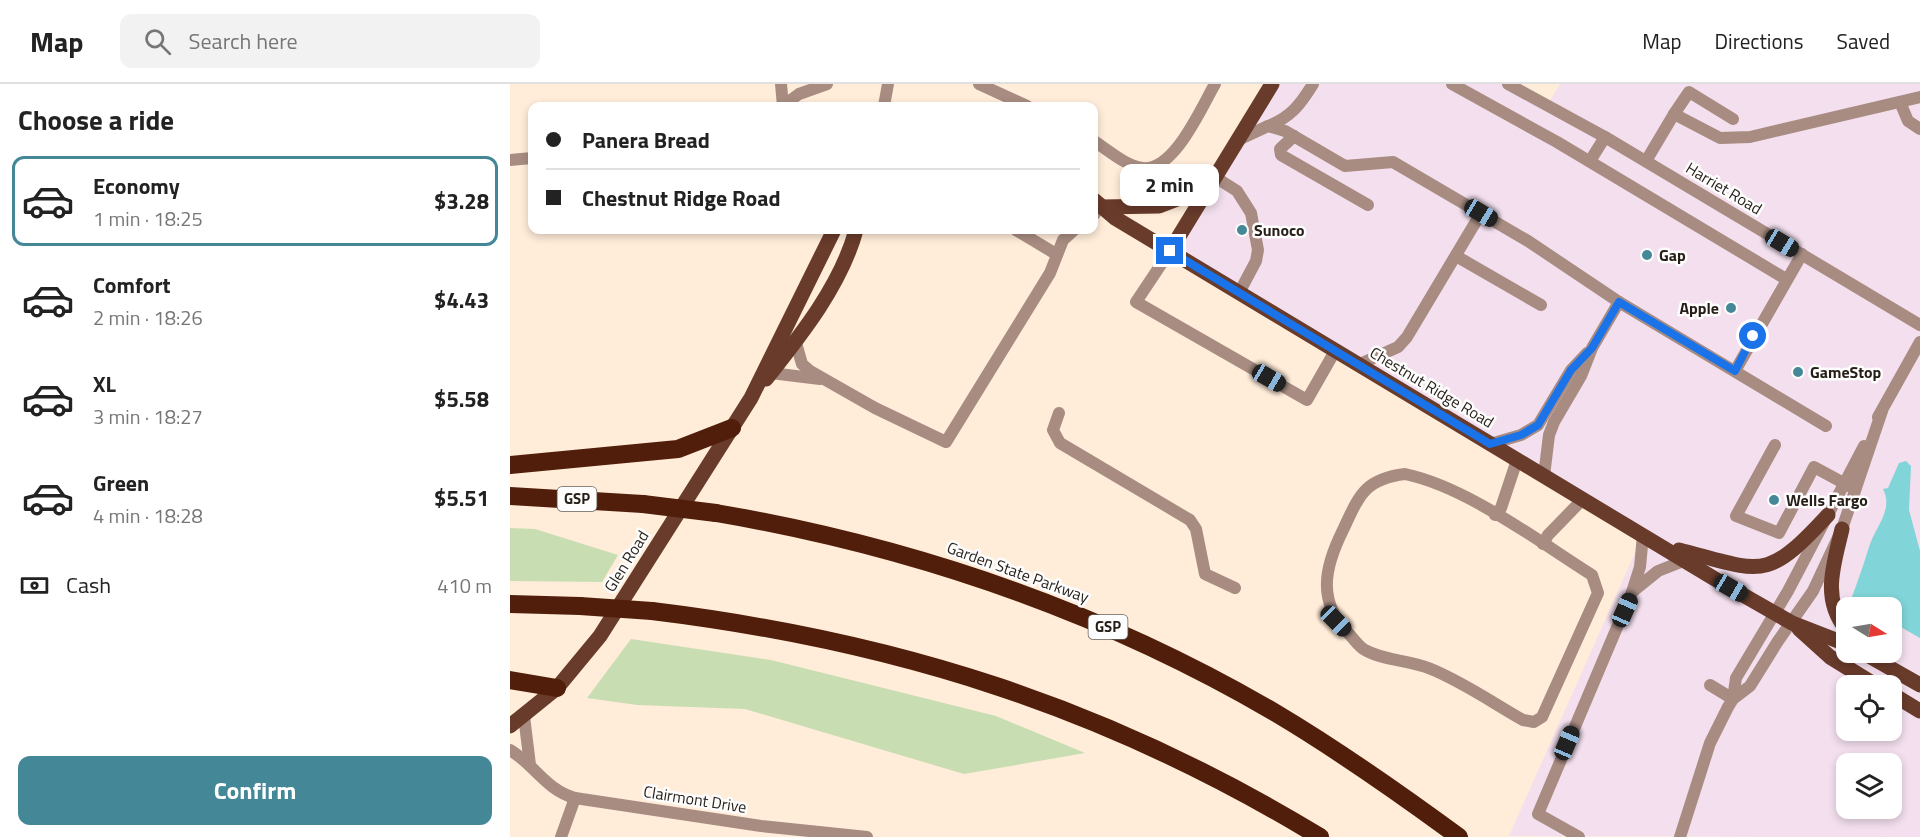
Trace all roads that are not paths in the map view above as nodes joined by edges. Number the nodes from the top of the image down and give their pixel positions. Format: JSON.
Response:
{"nodes":[{"id":1,"x":781,"y":84,"type":"edge"},
{"id":2,"x":827,"y":84,"type":"edge"},
{"id":3,"x":888,"y":84,"type":"edge"},
{"id":4,"x":979,"y":84,"type":"edge"},
{"id":5,"x":1215,"y":84,"type":"edge"},
{"id":6,"x":1272,"y":84,"type":"edge"},
{"id":7,"x":1313,"y":84,"type":"edge"},
{"id":8,"x":1452,"y":84,"type":"edge"},
{"id":9,"x":1508,"y":84,"type":"edge"},
{"id":10,"x":1692,"y":88,"type":"edge"},
{"id":11,"x":1920,"y":97,"type":"edge"},
{"id":12,"x":783,"y":102,"type":"edge"},
{"id":13,"x":789,"y":102,"type":"edge"},
{"id":14,"x":885,"y":102,"type":"edge"},
{"id":15,"x":1018,"y":102,"type":"edge"},
{"id":16,"x":1900,"y":102,"type":"junction"},
{"id":17,"x":1674,"y":114,"type":"junction"},
{"id":18,"x":1733,"y":119,"type":"dead end"},
{"id":19,"x":1268,"y":126,"type":"junction"},
{"id":20,"x":1920,"y":129,"type":"edge"},
{"id":21,"x":1294,"y":136,"type":"junction"},
{"id":22,"x":1605,"y":137,"type":"junction"},
{"id":23,"x":1236,"y":141,"type":"junction"},
{"id":24,"x":1098,"y":143,"type":"edge"},
{"id":25,"x":528,"y":158,"type":"edge"},
{"id":26,"x":510,"y":160,"type":"edge"},
{"id":27,"x":1590,"y":161,"type":"junction"},
{"id":28,"x":1646,"y":161,"type":"junction"},
{"id":29,"x":1212,"y":182,"type":"junction"},
{"id":30,"x":1368,"y":205,"type":"dead end"},
{"id":31,"x":1098,"y":209,"type":"edge"},
{"id":32,"x":1098,"y":210,"type":"edge"},
{"id":33,"x":1481,"y":213,"type":"junction"},
{"id":34,"x":832,"y":234,"type":"edge"},
{"id":35,"x":856,"y":234,"type":"edge"},
{"id":36,"x":1023,"y":234,"type":"edge"},
{"id":37,"x":1063,"y":235,"type":"edge"},
{"id":38,"x":1170,"y":251,"type":"junction"},
{"id":39,"x":1056,"y":254,"type":"junction"},
{"id":40,"x":1802,"y":254,"type":"junction"},
{"id":41,"x":1456,"y":256,"type":"junction"},
{"id":42,"x":1786,"y":279,"type":"junction"},
{"id":43,"x":1239,"y":293,"type":"junction"},
{"id":44,"x":1619,"y":302,"type":"junction"},
{"id":45,"x":1541,"y":305,"type":"dead end"},
{"id":46,"x":1920,"y":325,"type":"edge"},
{"id":47,"x":1920,"y":342,"type":"edge"},
{"id":48,"x":796,"y":343,"type":"junction"},
{"id":49,"x":1592,"y":348,"type":"junction"},
{"id":50,"x":1335,"y":351,"type":"junction"},
{"id":51,"x":1360,"y":364,"type":"junction"},
{"id":52,"x":1735,"y":371,"type":"junction"},
{"id":53,"x":771,"y":373,"type":"junction"},
{"id":54,"x":822,"y":379,"type":"junction"},
{"id":55,"x":751,"y":398,"type":"junction"},
{"id":56,"x":1059,"y":413,"type":"dead end"},
{"id":57,"x":1826,"y":426,"type":"dead end"},
{"id":58,"x":732,"y":428,"type":"junction"},
{"id":59,"x":1490,"y":444,"type":"junction"},
{"id":60,"x":1774,"y":446,"type":"dead end"},
{"id":61,"x":1517,"y":460,"type":"junction"},
{"id":62,"x":510,"y":465,"type":"edge"},
{"id":63,"x":1544,"y":477,"type":"junction"},
{"id":64,"x":1850,"y":486,"type":"junction"},
{"id":65,"x":510,"y":496,"type":"edge"},
{"id":66,"x":1583,"y":499,"type":"junction"},
{"id":67,"x":1495,"y":515,"type":"junction"},
{"id":68,"x":1828,"y":515,"type":"junction"},
{"id":69,"x":1842,"y":529,"type":"junction"},
{"id":70,"x":1643,"y":535,"type":"junction"},
{"id":71,"x":1543,"y":544,"type":"junction"},
{"id":72,"x":1662,"y":546,"type":"junction"},
{"id":73,"x":1686,"y":560,"type":"junction"},
{"id":74,"x":1234,"y":588,"type":"dead end"},
{"id":75,"x":1632,"y":592,"type":"junction"},
{"id":76,"x":510,"y":604,"type":"edge"},
{"id":77,"x":1775,"y":613,"type":"junction"},
{"id":78,"x":1836,"y":614,"type":"edge"},
{"id":79,"x":1792,"y":623,"type":"junction"},
{"id":80,"x":1836,"y":640,"type":"edge"},
{"id":81,"x":1882,"y":663,"type":"edge"},
{"id":82,"x":1859,"y":675,"type":"edge"},
{"id":83,"x":510,"y":680,"type":"edge"},
{"id":84,"x":1710,"y":685,"type":"dead end"},
{"id":85,"x":1920,"y":685,"type":"edge"},
{"id":86,"x":557,"y":688,"type":"junction"},
{"id":87,"x":1733,"y":699,"type":"junction"},
{"id":88,"x":1902,"y":700,"type":"edge"},
{"id":89,"x":1920,"y":711,"type":"edge"},
{"id":90,"x":524,"y":716,"type":"junction"},
{"id":91,"x":510,"y":726,"type":"edge"},
{"id":92,"x":510,"y":750,"type":"edge"},
{"id":93,"x":530,"y":765,"type":"junction"},
{"id":94,"x":575,"y":798,"type":"junction"},
{"id":95,"x":759,"y":832,"type":"edge"},
{"id":96,"x":561,"y":837,"type":"edge"},
{"id":97,"x":867,"y":837,"type":"edge"},
{"id":98,"x":1320,"y":837,"type":"edge"},
{"id":99,"x":1459,"y":837,"type":"edge"},
{"id":100,"x":1579,"y":837,"type":"edge"},
{"id":101,"x":1680,"y":837,"type":"edge"}],
"edges":[{"from":1,"to":12,"type":"street"},
{"from":2,"to":13,"type":"street"},
{"from":3,"to":14,"type":"street"},
{"from":4,"to":15,"type":"street"},
{"from":5,"to":24,"type":"street"},
{"from":6,"to":23,"type":"main road"},
{"from":7,"to":19,"type":"street"},
{"from":8,"to":27,"type":"street"},
{"from":9,"to":22,"type":"street","name":"Harriet Road"},
{"from":10,"to":17,"type":"street"},
{"from":10,"to":18,"type":"street"},
{"from":11,"to":16,"type":"street"},
{"from":16,"to":17,"type":"street"},
{"from":16,"to":20,"type":"street"},
{"from":17,"to":28,"type":"street"},
{"from":19,"to":21,"type":"street"},
{"from":19,"to":23,"type":"street"},
{"from":21,"to":30,"type":"street"},
{"from":21,"to":33,"type":"street"},
{"from":22,"to":27,"type":"street"},
{"from":22,"to":28,"type":"street","name":"Harriet Road"},
{"from":23,"to":29,"type":"main road"},
{"from":25,"to":26,"type":"street"},
{"from":27,"to":42,"type":"street"},
{"from":28,"to":40,"type":"street","name":"Harriet Road"},
{"from":29,"to":31,"type":"main road"},
{"from":29,"to":38,"type":"main road"},
{"from":29,"to":43,"type":"street"},
{"from":32,"to":38,"type":"main road","name":"Chestnut Ridge Road"},
{"from":33,"to":41,"type":"street"},
{"from":33,"to":44,"type":"street"},
{"from":34,"to":55,"type":"main road","name":"Glen Road"},
{"from":35,"to":48,"type":"main road","name":"Glen Road"},
{"from":36,"to":39,"type":"street"},
{"from":37,"to":39,"type":"street"},
{"from":38,"to":43,"type":"main road","name":"Chestnut Ridge Road"},
{"from":38,"to":50,"type":"street"},
{"from":39,"to":54,"type":"street"},
{"from":40,"to":42,"type":"street"},
{"from":40,"to":46,"type":"street","name":"Harriet Road"},
{"from":41,"to":45,"type":"street"},
{"from":41,"to":51,"type":"street"},
{"from":42,"to":52,"type":"street"},
{"from":43,"to":50,"type":"main road","name":"Chestnut Ridge Road"},
{"from":44,"to":49,"type":"street"},
{"from":44,"to":52,"type":"street"},
{"from":47,"to":64,"type":"street"},
{"from":48,"to":53,"type":"main road","name":"Glen Road"},
{"from":48,"to":54,"type":"street"},
{"from":49,"to":59,"type":"street"},
{"from":49,"to":63,"type":"street"},
{"from":50,"to":51,"type":"main road","name":"Chestnut Ridge Road"},
{"from":51,"to":59,"type":"main road","name":"Chestnut Ridge Road"},
{"from":52,"to":57,"type":"street"},
{"from":53,"to":54,"type":"street"},
{"from":53,"to":55,"type":"main road","name":"Glen Road"},
{"from":55,"to":58,"type":"main road","name":"Glen Road"},
{"from":56,"to":74,"type":"street"},
{"from":58,"to":62,"type":"highway"},
{"from":58,"to":86,"type":"main road","name":"Glen Road"},
{"from":59,"to":61,"type":"main road","name":"Chestnut Ridge Road"},
{"from":60,"to":64,"type":"street"},
{"from":61,"to":63,"type":"main road","name":"Chestnut Ridge Road"},
{"from":61,"to":67,"type":"street"},
{"from":63,"to":66,"type":"main road","name":"Chestnut Ridge Road"},
{"from":64,"to":68,"type":"street"},
{"from":64,"to":69,"type":"street"},
{"from":65,"to":99,"type":"highway","name":"Garden State Parkway","number":"GSP","bridge":true},
{"from":66,"to":70,"type":"main road","name":"Chestnut Ridge Road"},
{"from":66,"to":71,"type":"street"},
{"from":67,"to":71,"type":"street"},
{"from":67,"to":71,"type":"street"},
{"from":68,"to":72,"type":"main road"},
{"from":68,"to":77,"type":"street"},
{"from":69,"to":78,"type":"main road"},
{"from":69,"to":79,"type":"street"},
{"from":70,"to":72,"type":"main road","name":"Chestnut Ridge Road"},
{"from":70,"to":75,"type":"street"},
{"from":72,"to":73,"type":"main road","name":"Chestnut Ridge Road"},
{"from":73,"to":75,"type":"street"},
{"from":73,"to":77,"type":"main road","name":"Chestnut Ridge Road"},
{"from":75,"to":100,"type":"street"},
{"from":76,"to":98,"type":"highway","bridge":true},
{"from":77,"to":79,"type":"main road","name":"Chestnut Ridge Road"},
{"from":77,"to":87,"type":"street"},
{"from":79,"to":80,"type":"main road","name":"Chestnut Ridge Road"},
{"from":79,"to":82,"type":"main road","name":"Chestnut Ridge Road"},
{"from":79,"to":87,"type":"street"},
{"from":81,"to":85,"type":"main road"},
{"from":83,"to":86,"type":"highway"},
{"from":84,"to":87,"type":"street"},
{"from":86,"to":90,"type":"main road","name":"Glen Road"},
{"from":87,"to":101,"type":"street"},
{"from":88,"to":89,"type":"main road"},
{"from":90,"to":91,"type":"main road","name":"Glen Road"},
{"from":90,"to":93,"type":"street"},
{"from":92,"to":93,"type":"street","name":"Clairmont Drive"},
{"from":93,"to":94,"type":"street","name":"Clairmont Drive"},
{"from":94,"to":95,"type":"street","name":"Clairmont Drive"},
{"from":94,"to":96,"type":"street"},
{"from":95,"to":97,"type":"street","name":"Clairmont Drive"}]}
